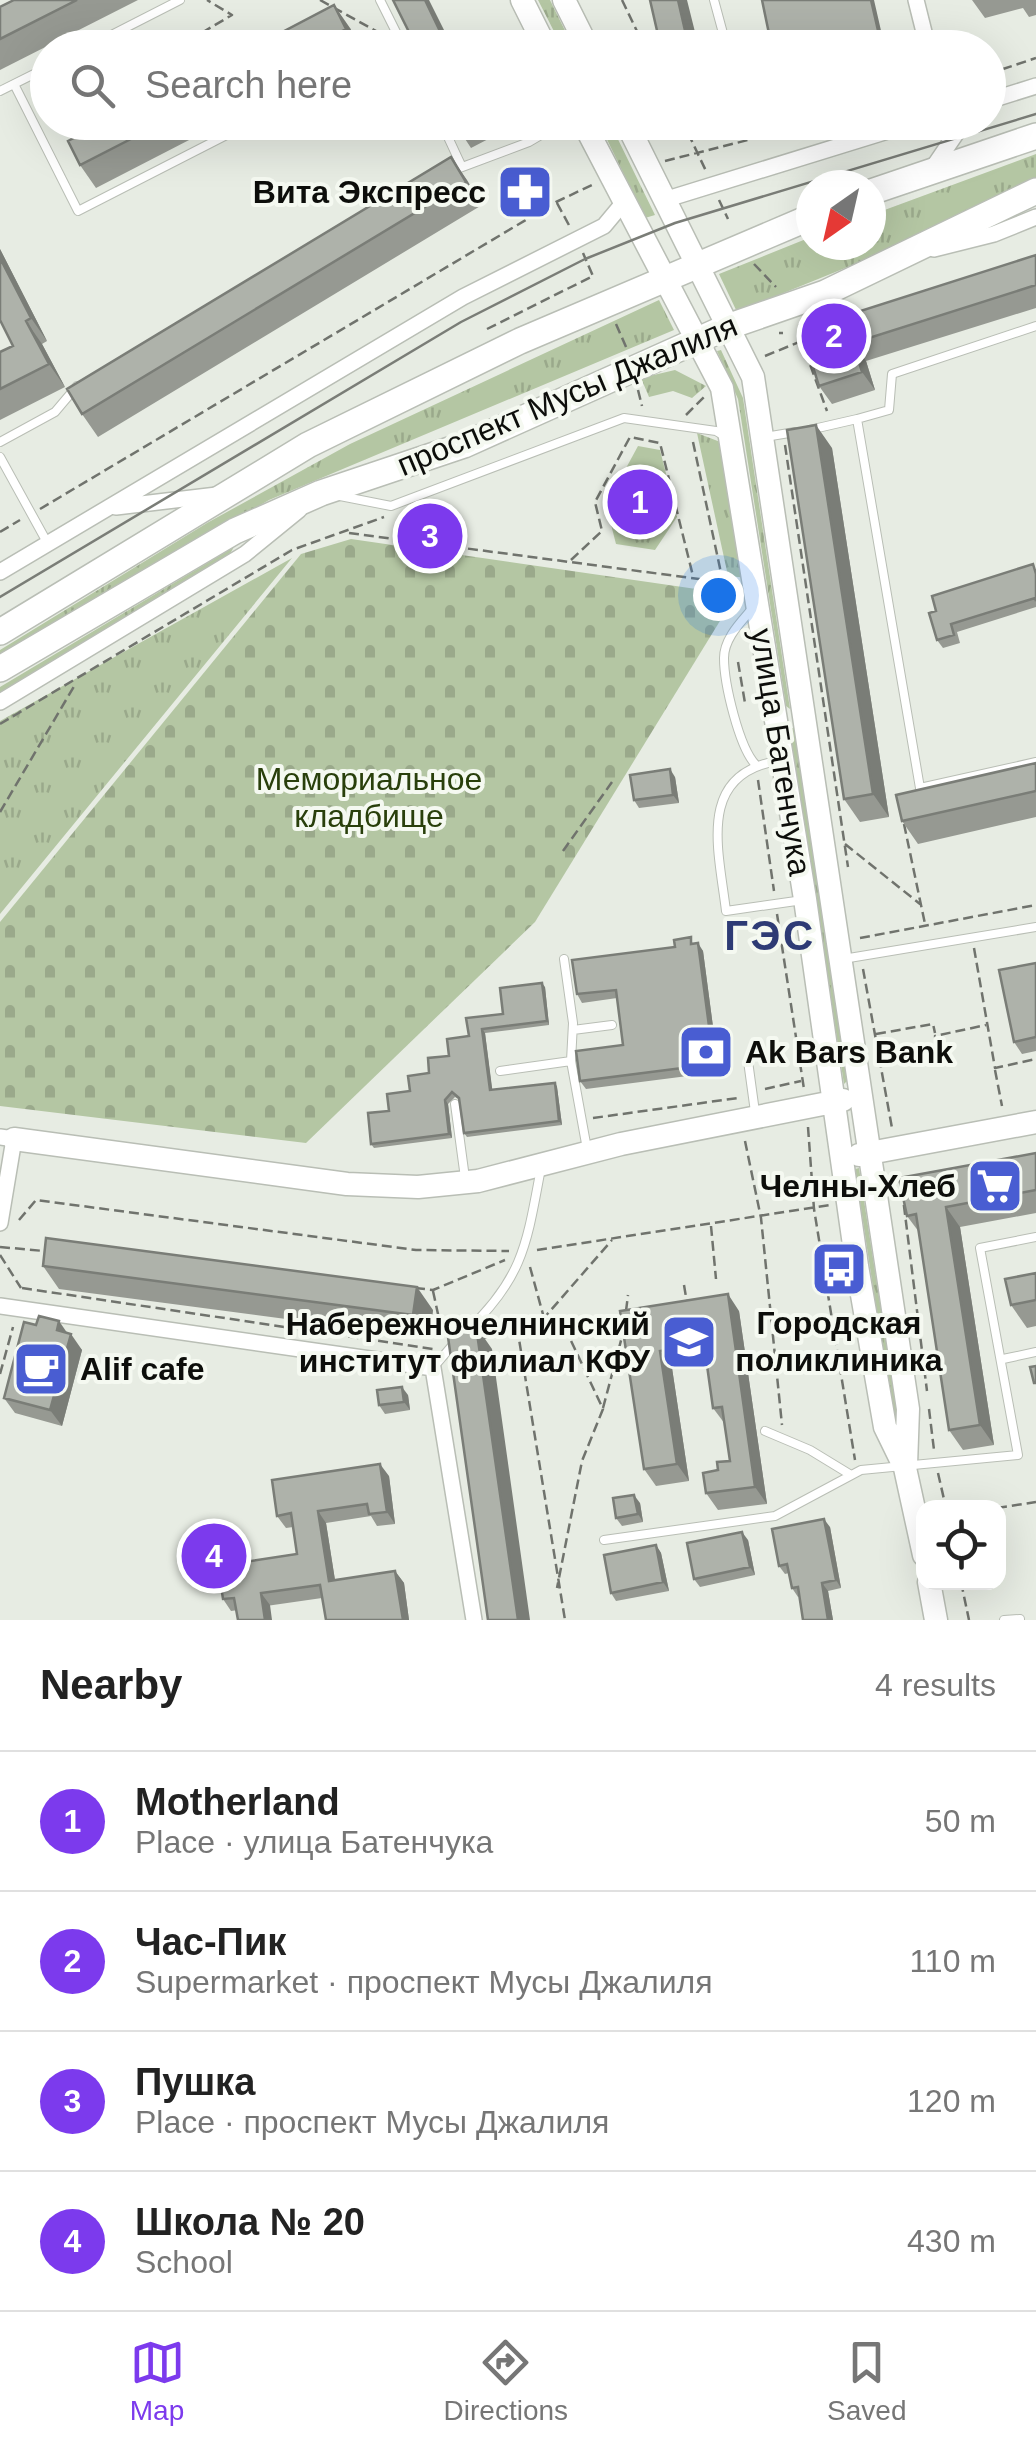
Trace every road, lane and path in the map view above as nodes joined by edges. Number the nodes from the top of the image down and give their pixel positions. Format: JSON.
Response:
{"nodes":[{"id":1,"x":180,"y":0,"type":"edge"},
{"id":2,"x":207,"y":0,"type":"edge"},
{"id":3,"x":320,"y":0,"type":"edge"},
{"id":4,"x":380,"y":0,"type":"edge"},
{"id":5,"x":522,"y":0,"type":"edge"},
{"id":6,"x":564,"y":0,"type":"edge"},
{"id":7,"x":622,"y":0,"type":"edge"},
{"id":8,"x":714,"y":0,"type":"edge"},
{"id":9,"x":916,"y":0,"type":"edge"},
{"id":10,"x":121,"y":30,"type":"edge"},
{"id":11,"x":207,"y":30,"type":"edge"},
{"id":12,"x":373,"y":30,"type":"edge"},
{"id":13,"x":395,"y":30,"type":"edge"},
{"id":14,"x":537,"y":30,"type":"edge"},
{"id":15,"x":579,"y":30,"type":"edge"},
{"id":16,"x":637,"y":30,"type":"edge"},
{"id":17,"x":722,"y":30,"type":"edge"},
{"id":18,"x":924,"y":30,"type":"edge"},
{"id":19,"x":1036,"y":58,"type":"edge"},
{"id":20,"x":1006,"y":68,"type":"edge"},
{"id":21,"x":30,"y":76,"type":"edge"},
{"id":22,"x":14,"y":84,"type":"junction"},
{"id":23,"x":1036,"y":86,"type":"edge"},
{"id":24,"x":0,"y":91,"type":"edge"},
{"id":25,"x":1006,"y":95,"type":"edge"},
{"id":26,"x":30,"y":116,"type":"edge"},
{"id":27,"x":1036,"y":136,"type":"edge"},
{"id":28,"x":42,"y":140,"type":"edge"},
{"id":29,"x":217,"y":140,"type":"edge"},
{"id":30,"x":450,"y":140,"type":"edge"},
{"id":31,"x":532,"y":140,"type":"edge"},
{"id":32,"x":592,"y":140,"type":"edge"},
{"id":33,"x":635,"y":140,"type":"edge"},
{"id":34,"x":692,"y":140,"type":"edge"},
{"id":35,"x":754,"y":140,"type":"edge"},
{"id":36,"x":859,"y":140,"type":"edge"},
{"id":37,"x":952,"y":140,"type":"edge"},
{"id":38,"x":699,"y":155,"type":"junction"},
{"id":39,"x":661,"y":162,"type":"dead end"},
{"id":40,"x":462,"y":165,"type":"junction"},
{"id":41,"x":930,"y":172,"type":"junction"},
{"id":42,"x":444,"y":175,"type":"edge"},
{"id":43,"x":709,"y":178,"type":"dead end"},
{"id":44,"x":598,"y":182,"type":"dead end"},
{"id":45,"x":886,"y":187,"type":"edge"},
{"id":46,"x":1036,"y":191,"type":"edge"},
{"id":47,"x":716,"y":194,"type":"dead end"},
{"id":48,"x":664,"y":200,"type":"junction"},
{"id":49,"x":556,"y":202,"type":"junction"},
{"id":50,"x":624,"y":202,"type":"junction"},
{"id":51,"x":1036,"y":217,"type":"edge"},
{"id":52,"x":728,"y":219,"type":"dead end"},
{"id":53,"x":796,"y":225,"type":"edge"},
{"id":54,"x":571,"y":229,"type":"dead end"},
{"id":55,"x":580,"y":248,"type":"dead end"},
{"id":56,"x":916,"y":252,"type":"junction"},
{"id":57,"x":750,"y":260,"type":"dead end"},
{"id":58,"x":700,"y":267,"type":"junction"},
{"id":59,"x":666,"y":280,"type":"junction"},
{"id":60,"x":783,"y":294,"type":"dead end"},
{"id":61,"x":613,"y":319,"type":"dead end"},
{"id":62,"x":1036,"y":326,"type":"edge"},
{"id":63,"x":726,"y":327,"type":"junction"},
{"id":64,"x":487,"y":329,"type":"dead end"},
{"id":65,"x":780,"y":332,"type":"dead end"},
{"id":66,"x":816,"y":336,"type":"edge"},
{"id":67,"x":697,"y":339,"type":"junction"},
{"id":68,"x":801,"y":339,"type":"junction"},
{"id":69,"x":784,"y":345,"type":"junction"},
{"id":70,"x":628,"y":350,"type":"dead end"},
{"id":71,"x":770,"y":371,"type":"dead end"},
{"id":72,"x":91,"y":378,"type":"edge"},
{"id":73,"x":824,"y":380,"type":"edge"},
{"id":74,"x":816,"y":382,"type":"junction"},
{"id":75,"x":708,"y":394,"type":"dead end"},
{"id":76,"x":856,"y":419,"type":"junction"},
{"id":77,"x":690,"y":426,"type":"junction"},
{"id":78,"x":831,"y":426,"type":"junction"},
{"id":79,"x":772,"y":436,"type":"junction"},
{"id":80,"x":732,"y":440,"type":"junction"},
{"id":81,"x":0,"y":442,"type":"edge"},
{"id":82,"x":801,"y":447,"type":"edge"},
{"id":83,"x":786,"y":450,"type":"junction"},
{"id":84,"x":0,"y":457,"type":"edge"},
{"id":85,"x":321,"y":493,"type":"junction"},
{"id":86,"x":231,"y":494,"type":"junction"},
{"id":87,"x":104,"y":509,"type":"junction"},
{"id":88,"x":399,"y":512,"type":"dead end"},
{"id":89,"x":30,"y":515,"type":"junction"},
{"id":90,"x":0,"y":532,"type":"edge"},
{"id":91,"x":344,"y":533,"type":"junction"},
{"id":92,"x":48,"y":544,"type":"junction"},
{"id":93,"x":569,"y":562,"type":"junction"},
{"id":94,"x":0,"y":572,"type":"edge"},
{"id":95,"x":693,"y":578,"type":"junction"},
{"id":96,"x":724,"y":582,"type":"junction"},
{"id":97,"x":757,"y":602,"type":"junction"},
{"id":98,"x":733,"y":631,"type":"junction"},
{"id":99,"x":0,"y":632,"type":"edge"},
{"id":100,"x":0,"y":669,"type":"edge"},
{"id":101,"x":76,"y":681,"type":"junction"},
{"id":102,"x":0,"y":702,"type":"edge"},
{"id":103,"x":803,"y":703,"type":"junction"},
{"id":104,"x":775,"y":706,"type":"junction"},
{"id":105,"x":746,"y":708,"type":"dead end"},
{"id":106,"x":0,"y":724,"type":"edge"},
{"id":107,"x":782,"y":760,"type":"junction"},
{"id":108,"x":1036,"y":762,"type":"edge"},
{"id":109,"x":756,"y":765,"type":"junction"},
{"id":110,"x":612,"y":782,"type":"dead end"},
{"id":111,"x":595,"y":806,"type":"junction"},
{"id":112,"x":602,"y":811,"type":"dead end"},
{"id":113,"x":0,"y":812,"type":"edge"},
{"id":114,"x":902,"y":817,"type":"edge"},
{"id":115,"x":845,"y":844,"type":"junction"},
{"id":116,"x":564,"y":851,"type":"dead end"},
{"id":117,"x":850,"y":881,"type":"dead end"},
{"id":118,"x":805,"y":899,"type":"junction"},
{"id":119,"x":776,"y":904,"type":"junction"},
{"id":120,"x":921,"y":905,"type":"junction"},
{"id":121,"x":1036,"y":905,"type":"edge"},
{"id":122,"x":925,"y":926,"type":"junction"},
{"id":123,"x":1036,"y":927,"type":"edge"},
{"id":124,"x":972,"y":938,"type":"junction"},
{"id":125,"x":851,"y":958,"type":"junction"},
{"id":126,"x":564,"y":959,"type":"dead end"},
{"id":127,"x":988,"y":1024,"type":"junction"},
{"id":128,"x":612,"y":1025,"type":"dead end"},
{"id":129,"x":573,"y":1030,"type":"junction"},
{"id":130,"x":875,"y":1034,"type":"junction"},
{"id":131,"x":935,"y":1036,"type":"junction"},
{"id":132,"x":879,"y":1058,"type":"junction"},
{"id":133,"x":1036,"y":1059,"type":"edge"},
{"id":134,"x":571,"y":1061,"type":"junction"},
{"id":135,"x":748,"y":1061,"type":"dead end"},
{"id":136,"x":995,"y":1068,"type":"junction"},
{"id":137,"x":500,"y":1071,"type":"dead end"},
{"id":138,"x":802,"y":1081,"type":"junction"},
{"id":139,"x":752,"y":1092,"type":"junction"},
{"id":140,"x":861,"y":1097,"type":"junction"},
{"id":141,"x":831,"y":1102,"type":"junction"},
{"id":142,"x":455,"y":1104,"type":"edge"},
{"id":143,"x":806,"y":1106,"type":"junction"},
{"id":144,"x":582,"y":1119,"type":"junction"},
{"id":145,"x":748,"y":1119,"type":"junction"},
{"id":146,"x":1036,"y":1122,"type":"edge"},
{"id":147,"x":1006,"y":1128,"type":"junction"},
{"id":148,"x":7,"y":1138,"type":"edge"},
{"id":149,"x":895,"y":1148,"type":"junction"},
{"id":150,"x":870,"y":1153,"type":"junction"},
{"id":151,"x":588,"y":1154,"type":"junction"},
{"id":152,"x":841,"y":1158,"type":"junction"},
{"id":153,"x":542,"y":1168,"type":"junction"},
{"id":154,"x":466,"y":1182,"type":"junction"},
{"id":155,"x":875,"y":1192,"type":"junction"},
{"id":156,"x":848,"y":1200,"type":"junction"},
{"id":157,"x":814,"y":1210,"type":"junction"},
{"id":158,"x":760,"y":1218,"type":"junction"},
{"id":159,"x":6,"y":1225,"type":"edge"},
{"id":160,"x":711,"y":1225,"type":"junction"},
{"id":161,"x":1036,"y":1237,"type":"edge"},
{"id":162,"x":613,"y":1239,"type":"junction"},
{"id":163,"x":0,"y":1246,"type":"edge"},
{"id":164,"x":525,"y":1251,"type":"junction"},
{"id":165,"x":59,"y":1252,"type":"edge"},
{"id":166,"x":0,"y":1255,"type":"edge"},
{"id":167,"x":716,"y":1279,"type":"dead end"},
{"id":168,"x":684,"y":1285,"type":"dead end"},
{"id":169,"x":22,"y":1288,"type":"junction"},
{"id":170,"x":414,"y":1288,"type":"edge"},
{"id":171,"x":433,"y":1290,"type":"junction"},
{"id":172,"x":628,"y":1295,"type":"dead end"},
{"id":173,"x":0,"y":1306,"type":"edge"},
{"id":174,"x":24,"y":1311,"type":"junction"},
{"id":175,"x":544,"y":1318,"type":"junction"},
{"id":176,"x":690,"y":1319,"type":"edge"},
{"id":177,"x":517,"y":1327,"type":"junction"},
{"id":178,"x":482,"y":1339,"type":"edge"},
{"id":179,"x":446,"y":1351,"type":"junction"},
{"id":180,"x":1036,"y":1352,"type":"edge"},
{"id":181,"x":1003,"y":1359,"type":"junction"},
{"id":182,"x":433,"y":1368,"type":"junction"},
{"id":183,"x":0,"y":1374,"type":"edge"},
{"id":184,"x":926,"y":1390,"type":"dead end"},
{"id":185,"x":603,"y":1409,"type":"junction"},
{"id":186,"x":929,"y":1409,"type":"dead end"},
{"id":187,"x":764,"y":1431,"type":"dead end"},
{"id":188,"x":782,"y":1437,"type":"junction"},
{"id":189,"x":936,"y":1465,"type":"junction"},
{"id":190,"x":906,"y":1468,"type":"junction"},
{"id":191,"x":861,"y":1470,"type":"junction"},
{"id":192,"x":851,"y":1474,"type":"junction"},
{"id":193,"x":944,"y":1500,"type":"edge"},
{"id":194,"x":1036,"y":1502,"type":"edge"},
{"id":195,"x":1006,"y":1507,"type":"edge"},
{"id":196,"x":916,"y":1516,"type":"edge"},
{"id":197,"x":604,"y":1540,"type":"dead end"},
{"id":198,"x":557,"y":1588,"type":"junction"},
{"id":199,"x":930,"y":1590,"type":"edge"},
{"id":200,"x":963,"y":1590,"type":"edge"},
{"id":201,"x":1020,"y":1619,"type":"edge"},
{"id":202,"x":474,"y":1620,"type":"edge"},
{"id":203,"x":566,"y":1620,"type":"edge"},
{"id":204,"x":936,"y":1620,"type":"edge"},
{"id":205,"x":969,"y":1620,"type":"edge"},
{"id":206,"x":1004,"y":1620,"type":"edge"}],
"edges":[{"from":1,"to":10,"type":"lane"},
{"from":2,"to":11,"type":"path"},
{"from":3,"to":12,"type":"path"},
{"from":4,"to":13,"type":"lane"},
{"from":5,"to":14,"type":"main road"},
{"from":6,"to":15,"type":"main road"},
{"from":7,"to":16,"type":"path"},
{"from":8,"to":17,"type":"lane"},
{"from":9,"to":18,"type":"street"},
{"from":19,"to":20,"type":"path"},
{"from":21,"to":22,"type":"lane"},
{"from":22,"to":24,"type":"lane"},
{"from":22,"to":26,"type":"lane"},
{"from":23,"to":25,"type":"street"},
{"from":27,"to":41,"type":"main road"},
{"from":28,"to":29,"type":"lane"},
{"from":30,"to":40,"type":"lane"},
{"from":31,"to":40,"type":"lane"},
{"from":32,"to":50,"type":"main road","name":"улица Батенчука"},
{"from":33,"to":48,"type":"main road","name":"улица Батенчука"},
{"from":34,"to":38,"type":"path"},
{"from":35,"to":38,"type":"path"},
{"from":36,"to":48,"type":"street"},
{"from":37,"to":41,"type":"street"},
{"from":38,"to":39,"type":"path"},
{"from":38,"to":43,"type":"path"},
{"from":40,"to":42,"type":"lane"},
{"from":41,"to":45,"type":"main road"},
{"from":44,"to":49,"type":"path"},
{"from":46,"to":56,"type":"main road","name":"проспект Мусы Джалиля"},
{"from":47,"to":52,"type":"path"},
{"from":48,"to":58,"type":"main road","name":"улица Батенчука"},
{"from":49,"to":54,"type":"path"},
{"from":49,"to":89,"type":"path"},
{"from":50,"to":59,"type":"main road","name":"улица Батенчука"},
{"from":50,"to":87,"type":"street"},
{"from":51,"to":56,"type":"street"},
{"from":53,"to":58,"type":"main road","name":"проспект Мусы Джалиля"},
{"from":55,"to":64,"type":"path"},
{"from":56,"to":63,"type":"main road","name":"проспект Мусы Джалиля"},
{"from":57,"to":60,"type":"path"},
{"from":58,"to":59,"type":"main road","name":"проспект Мусы Джалиля"},
{"from":58,"to":63,"type":"main road","name":"улица Батенчука"},
{"from":59,"to":67,"type":"main road","name":"улица Батенчука"},
{"from":59,"to":86,"type":"main road","name":"проспект Мусы Джалиля"},
{"from":61,"to":70,"type":"path"},
{"from":62,"to":76,"type":"lane"},
{"from":63,"to":67,"type":"main road","name":"проспект Мусы Джалиля"},
{"from":63,"to":79,"type":"main road","name":"улица Батенчука"},
{"from":65,"to":69,"type":"path"},
{"from":66,"to":68,"type":"path"},
{"from":67,"to":80,"type":"main road","name":"улица Батенчука"},
{"from":67,"to":85,"type":"main road","name":"проспект Мусы Джалиля"},
{"from":68,"to":69,"type":"path"},
{"from":68,"to":74,"type":"path"},
{"from":69,"to":71,"type":"path"},
{"from":72,"to":81,"type":"lane"},
{"from":73,"to":74,"type":"path"},
{"from":74,"to":78,"type":"path"},
{"from":75,"to":77,"type":"path"},
{"from":76,"to":78,"type":"lane"},
{"from":76,"to":108,"type":"lane"},
{"from":77,"to":80,"type":"lane"},
{"from":77,"to":85,"type":"lane"},
{"from":77,"to":96,"type":"path"},
{"from":78,"to":79,"type":"lane"},
{"from":79,"to":83,"type":"path"},
{"from":79,"to":103,"type":"main road","name":"улица Батенчука"},
{"from":80,"to":97,"type":"main road","name":"улица Батенчука"},
{"from":82,"to":83,"type":"path"},
{"from":83,"to":115,"type":"path"},
{"from":84,"to":89,"type":"lane"},
{"from":85,"to":100,"type":"main road","name":"проспект Мусы Джалиля"},
{"from":85,"to":102,"type":"street"},
{"from":86,"to":87,"type":"street"},
{"from":86,"to":99,"type":"main road","name":"проспект Мусы Джалиля"},
{"from":87,"to":92,"type":"street"},
{"from":88,"to":91,"type":"path"},
{"from":89,"to":90,"type":"path"},
{"from":89,"to":92,"type":"lane"},
{"from":91,"to":93,"type":"path"},
{"from":91,"to":101,"type":"path"},
{"from":92,"to":94,"type":"street"},
{"from":93,"to":95,"type":"path"},
{"from":93,"to":95,"type":"path"},
{"from":95,"to":96,"type":"path"},
{"from":96,"to":98,"type":"path"},
{"from":97,"to":98,"type":"lane"},
{"from":97,"to":104,"type":"main road","name":"улица Батенчука"},
{"from":98,"to":105,"type":"path"},
{"from":98,"to":109,"type":"lane"},
{"from":101,"to":106,"type":"path"},
{"from":101,"to":113,"type":"path"},
{"from":103,"to":104,"type":"main road"},
{"from":103,"to":125,"type":"main road","name":"улица Батенчука"},
{"from":104,"to":107,"type":"main road","name":"улица Батенчука"},
{"from":107,"to":109,"type":"lane"},
{"from":107,"to":118,"type":"main road","name":"улица Батенчука"},
{"from":109,"to":119,"type":"path"},
{"from":109,"to":119,"type":"lane"},
{"from":110,"to":111,"type":"path"},
{"from":111,"to":112,"type":"path"},
{"from":111,"to":116,"type":"path"},
{"from":114,"to":120,"type":"path"},
{"from":115,"to":117,"type":"path"},
{"from":115,"to":120,"type":"path"},
{"from":118,"to":119,"type":"lane"},
{"from":118,"to":141,"type":"main road","name":"улица Батенчука"},
{"from":119,"to":138,"type":"path"},
{"from":120,"to":122,"type":"path"},
{"from":121,"to":122,"type":"path"},
{"from":122,"to":125,"type":"path"},
{"from":123,"to":124,"type":"lane"},
{"from":124,"to":125,"type":"lane"},
{"from":124,"to":127,"type":"path"},
{"from":125,"to":130,"type":"path"},
{"from":125,"to":140,"type":"main road","name":"улица Батенчука"},
{"from":126,"to":129,"type":"lane"},
{"from":127,"to":131,"type":"path"},
{"from":127,"to":136,"type":"path"},
{"from":128,"to":129,"type":"lane"},
{"from":129,"to":134,"type":"lane"},
{"from":130,"to":131,"type":"path"},
{"from":130,"to":132,"type":"path"},
{"from":131,"to":132,"type":"path"},
{"from":132,"to":149,"type":"path"},
{"from":133,"to":136,"type":"path"},
{"from":134,"to":137,"type":"lane"},
{"from":134,"to":144,"type":"lane"},
{"from":135,"to":139,"type":"lane"},
{"from":136,"to":147,"type":"path"},
{"from":138,"to":139,"type":"path"},
{"from":138,"to":143,"type":"path"},
{"from":139,"to":144,"type":"path"},
{"from":139,"to":145,"type":"lane"},
{"from":140,"to":141,"type":"main road"},
{"from":140,"to":150,"type":"main road","name":"улица Батенчука"},
{"from":141,"to":143,"type":"main road"},
{"from":141,"to":152,"type":"main road","name":"улица Батенчука"},
{"from":142,"to":154,"type":"lane"},
{"from":143,"to":145,"type":"main road"},
{"from":143,"to":157,"type":"path"},
{"from":144,"to":151,"type":"lane"},
{"from":145,"to":151,"type":"main road"},
{"from":145,"to":158,"type":"path"},
{"from":146,"to":147,"type":"main road"},
{"from":147,"to":149,"type":"main road"},
{"from":148,"to":154,"type":"main road"},
{"from":148,"to":159,"type":"street"},
{"from":149,"to":150,"type":"main road"},
{"from":150,"to":152,"type":"main road"},
{"from":150,"to":155,"type":"main road","name":"улица Батенчука"},
{"from":151,"to":153,"type":"main road"},
{"from":152,"to":156,"type":"main road","name":"улица Батенчука"},
{"from":153,"to":154,"type":"main road"},
{"from":153,"to":164,"type":"lane"},
{"from":155,"to":184,"type":"path"},
{"from":155,"to":190,"type":"main road","name":"улица Батенчука"},
{"from":156,"to":157,"type":"path"},
{"from":156,"to":190,"type":"main road","name":"улица Батенчука"},
{"from":157,"to":158,"type":"path"},
{"from":157,"to":191,"type":"path"},
{"from":158,"to":160,"type":"path"},
{"from":158,"to":188,"type":"path"},
{"from":159,"to":164,"type":"path"},
{"from":160,"to":162,"type":"path"},
{"from":160,"to":167,"type":"path"},
{"from":161,"to":181,"type":"lane"},
{"from":162,"to":164,"type":"path"},
{"from":162,"to":175,"type":"path"},
{"from":163,"to":165,"type":"path"},
{"from":164,"to":171,"type":"path"},
{"from":164,"to":175,"type":"path"},
{"from":164,"to":179,"type":"lane"},
{"from":166,"to":169,"type":"path"},
{"from":168,"to":176,"type":"path"},
{"from":169,"to":174,"type":"path"},
{"from":169,"to":179,"type":"path"},
{"from":170,"to":171,"type":"path"},
{"from":171,"to":179,"type":"path"},
{"from":172,"to":185,"type":"path"},
{"from":173,"to":174,"type":"street"},
{"from":174,"to":182,"type":"street"},
{"from":174,"to":183,"type":"path"},
{"from":175,"to":177,"type":"path"},
{"from":175,"to":185,"type":"path"},
{"from":177,"to":178,"type":"path"},
{"from":177,"to":198,"type":"path"},
{"from":179,"to":182,"type":"lane"},
{"from":180,"to":181,"type":"lane"},
{"from":181,"to":189,"type":"lane"},
{"from":182,"to":202,"type":"street"},
{"from":185,"to":198,"type":"path"},
{"from":186,"to":189,"type":"path"},
{"from":187,"to":188,"type":"lane"},
{"from":188,"to":192,"type":"lane"},
{"from":189,"to":190,"type":"lane"},
{"from":189,"to":193,"type":"path"},
{"from":190,"to":191,"type":"lane"},
{"from":190,"to":196,"type":"main road","name":"улица Батенчука"},
{"from":191,"to":192,"type":"lane"},
{"from":192,"to":197,"type":"lane"},
{"from":194,"to":195,"type":"path"},
{"from":198,"to":203,"type":"path"},
{"from":199,"to":204,"type":"main road"},
{"from":200,"to":205,"type":"path"},
{"from":201,"to":206,"type":"lane"}]}
